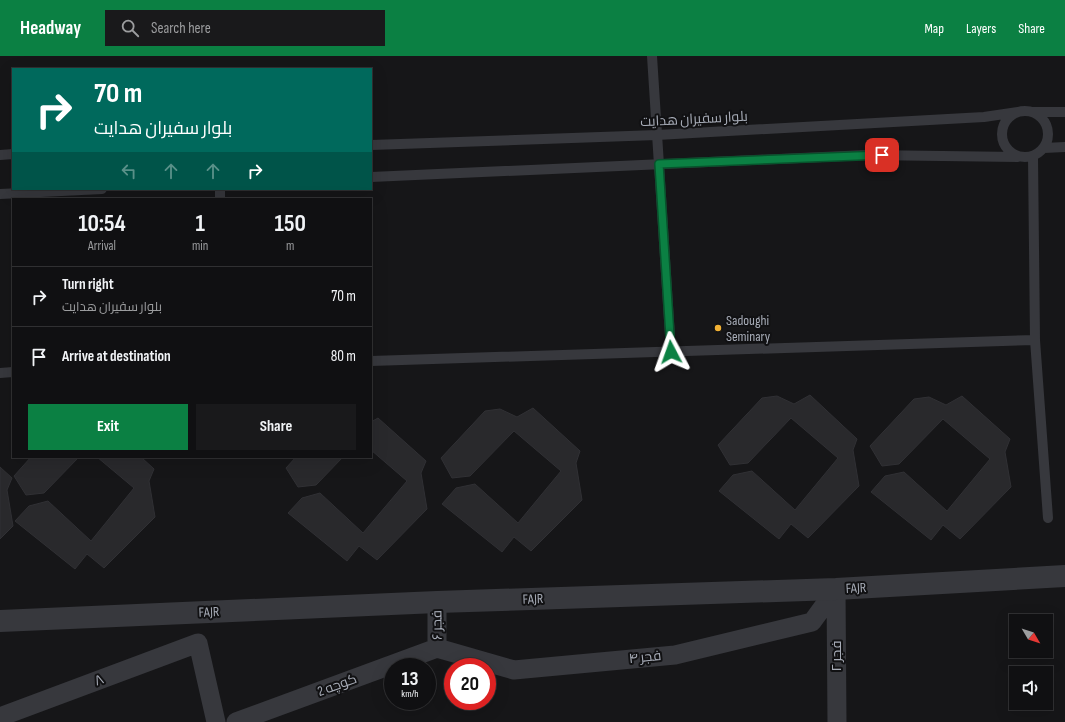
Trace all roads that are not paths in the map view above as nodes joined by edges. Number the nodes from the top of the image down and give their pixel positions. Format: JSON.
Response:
{"nodes":[{"id":1,"x":652,"y":56,"type":"edge"},
{"id":2,"x":1018,"y":112,"type":"junction"},
{"id":3,"x":1032,"y":112,"type":"junction"},
{"id":4,"x":1065,"y":112,"type":"edge"},
{"id":5,"x":657,"y":135,"type":"junction"},
{"id":6,"x":372,"y":146,"type":"edge"},
{"id":7,"x":1065,"y":147,"type":"edge"},
{"id":8,"x":1044,"y":148,"type":"junction"},
{"id":9,"x":12,"y":154,"type":"edge"},
{"id":10,"x":0,"y":155,"type":"edge"},
{"id":11,"x":1033,"y":156,"type":"junction"},
{"id":12,"x":1018,"y":157,"type":"junction"},
{"id":13,"x":659,"y":164,"type":"junction"},
{"id":14,"x":372,"y":177,"type":"edge"},
{"id":15,"x":82,"y":190,"type":"edge"},
{"id":16,"x":0,"y":194,"type":"edge"},
{"id":17,"x":1035,"y":340,"type":"junction"},
{"id":18,"x":671,"y":352,"type":"junction"},
{"id":19,"x":372,"y":361,"type":"edge"},
{"id":20,"x":12,"y":372,"type":"edge"},
{"id":21,"x":0,"y":373,"type":"edge"},
{"id":22,"x":1048,"y":518,"type":"dead end"},
{"id":23,"x":1065,"y":576,"type":"edge"},
{"id":24,"x":836,"y":589,"type":"junction"},
{"id":25,"x":437,"y":602,"type":"junction"},
{"id":26,"x":0,"y":621,"type":"edge"},
{"id":27,"x":438,"y":648,"type":"junction"},
{"id":28,"x":0,"y":718,"type":"edge"},
{"id":29,"x":216,"y":722,"type":"edge"},
{"id":30,"x":236,"y":722,"type":"edge"},
{"id":31,"x":837,"y":722,"type":"edge"}],
"edges":[{"from":1,"to":5,"type":"lane"},
{"from":2,"to":3,"type":"lane"},
{"from":2,"to":5,"type":"lane","name":"بلوار سفیران هدایت"},
{"from":2,"to":12,"type":"lane"},
{"from":3,"to":4,"type":"lane"},
{"from":3,"to":8,"type":"lane"},
{"from":5,"to":6,"type":"lane","name":"بلوار سفیران هدایت"},
{"from":5,"to":13,"type":"lane"},
{"from":7,"to":8,"type":"lane"},
{"from":8,"to":11,"type":"lane"},
{"from":9,"to":10,"type":"lane"},
{"from":11,"to":12,"type":"lane"},
{"from":11,"to":17,"type":"lane"},
{"from":12,"to":13,"type":"lane"},
{"from":13,"to":14,"type":"lane"},
{"from":13,"to":18,"type":"lane"},
{"from":15,"to":16,"type":"lane"},
{"from":17,"to":18,"type":"lane"},
{"from":17,"to":22,"type":"lane"},
{"from":18,"to":19,"type":"lane"},
{"from":20,"to":21,"type":"lane"},
{"from":23,"to":24,"type":"street","name":"FAJR"},
{"from":24,"to":25,"type":"street","name":"FAJR"},
{"from":24,"to":27,"type":"street","name":"فجر ۴"},
{"from":24,"to":31,"type":"street","name":"فجر ۲"},
{"from":25,"to":26,"type":"street","name":"FAJR"},
{"from":25,"to":27,"type":"street","name":"فجر ۶"},
{"from":27,"to":30,"type":"street","name":"کوچه 2"},
{"from":28,"to":29,"type":"street","name":"۸"}]}
